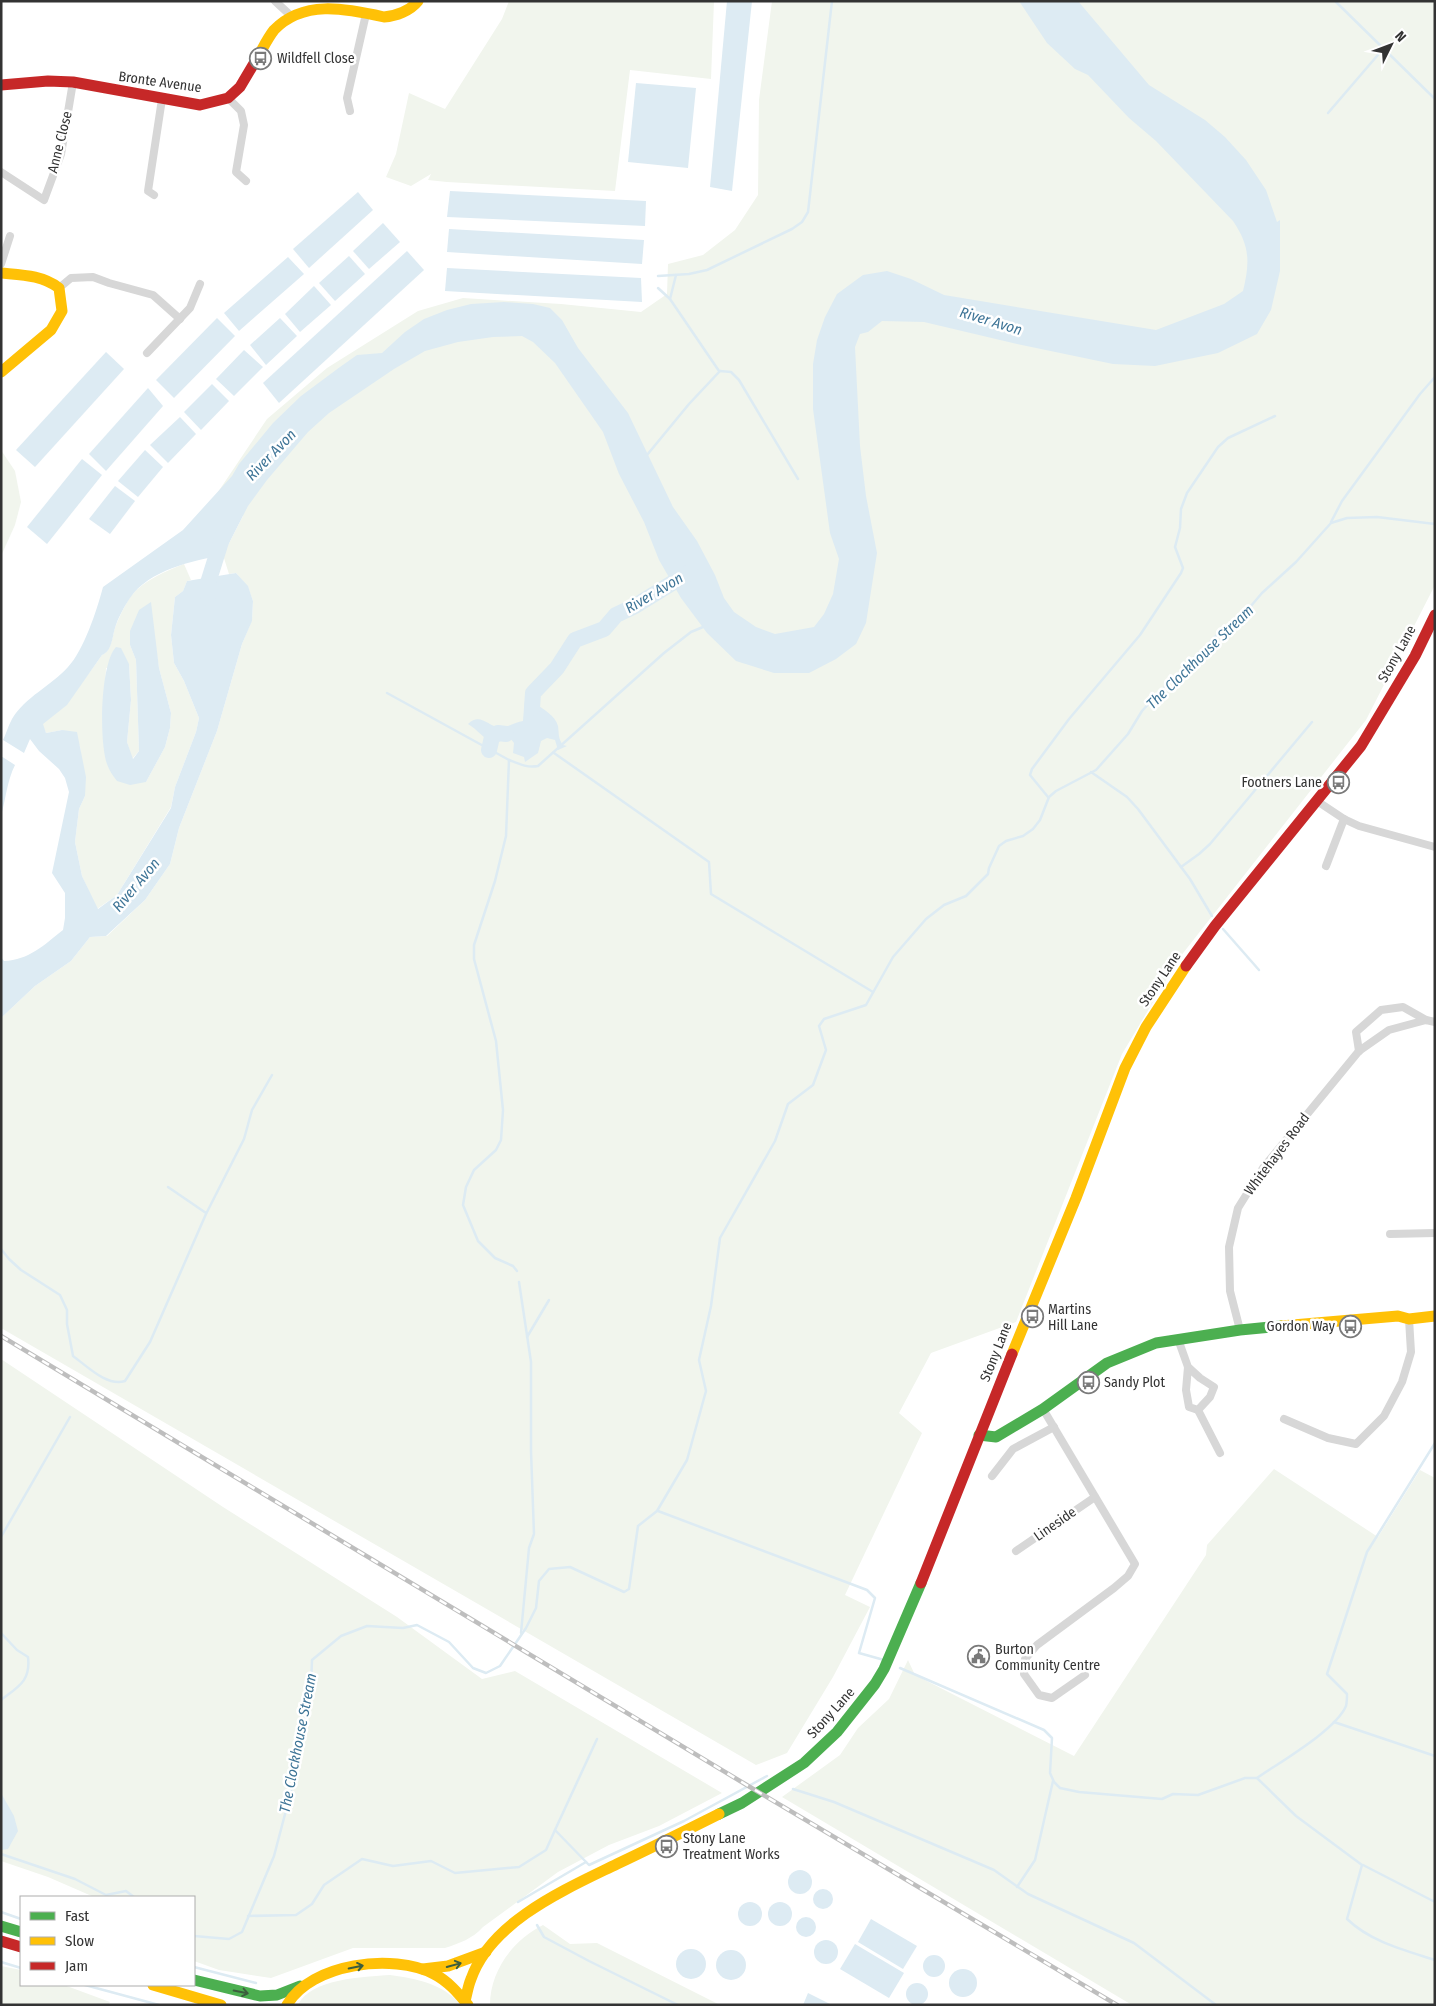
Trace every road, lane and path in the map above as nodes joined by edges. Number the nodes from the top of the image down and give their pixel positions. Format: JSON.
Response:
{"nodes":[{"id":1,"x":275,"y":1,"type":"edge"},
{"id":2,"x":416,"y":4,"type":"edge"},
{"id":3,"x":290,"y":14,"type":"junction"},
{"id":4,"x":366,"y":14,"type":"junction"},
{"id":5,"x":73,"y":82,"type":"junction"},
{"id":6,"x":1,"y":85,"type":"edge"},
{"id":7,"x":162,"y":98,"type":"junction"},
{"id":8,"x":228,"y":98,"type":"junction"},
{"id":9,"x":350,"y":111,"type":"dead end"},
{"id":10,"x":1,"y":172,"type":"edge"},
{"id":11,"x":246,"y":181,"type":"dead end"},
{"id":12,"x":154,"y":195,"type":"dead end"},
{"id":13,"x":10,"y":236,"type":"dead end"},
{"id":14,"x":1,"y":264,"type":"edge"},
{"id":15,"x":1,"y":273,"type":"edge"},
{"id":16,"x":200,"y":284,"type":"dead end"},
{"id":17,"x":59,"y":288,"type":"junction"},
{"id":18,"x":180,"y":319,"type":"junction"},
{"id":19,"x":147,"y":353,"type":"dead end"},
{"id":20,"x":2,"y":369,"type":"edge"},
{"id":21,"x":1435,"y":615,"type":"edge"},
{"id":22,"x":1318,"y":801,"type":"junction"},
{"id":23,"x":1344,"y":819,"type":"junction"},
{"id":24,"x":1435,"y":847,"type":"edge"},
{"id":25,"x":1326,"y":866,"type":"dead end"},
{"id":26,"x":1426,"y":1020,"type":"junction"},
{"id":27,"x":1435,"y":1022,"type":"edge"},
{"id":28,"x":1358,"y":1051,"type":"junction"},
{"id":29,"x":1435,"y":1232,"type":"edge"},
{"id":30,"x":1390,"y":1234,"type":"dead end"},
{"id":31,"x":1435,"y":1316,"type":"edge"},
{"id":32,"x":1409,"y":1319,"type":"junction"},
{"id":33,"x":1240,"y":1330,"type":"junction"},
{"id":34,"x":1178,"y":1338,"type":"junction"},
{"id":35,"x":1188,"y":1367,"type":"junction"},
{"id":36,"x":1043,"y":1409,"type":"junction"},
{"id":37,"x":1198,"y":1410,"type":"junction"},
{"id":38,"x":1284,"y":1419,"type":"dead end"},
{"id":39,"x":1054,"y":1427,"type":"junction"},
{"id":40,"x":979,"y":1435,"type":"junction"},
{"id":41,"x":1220,"y":1452,"type":"dead end"},
{"id":42,"x":992,"y":1476,"type":"dead end"},
{"id":43,"x":1095,"y":1497,"type":"junction"},
{"id":44,"x":1016,"y":1551,"type":"dead end"},
{"id":45,"x":1085,"y":1675,"type":"dead end"},
{"id":46,"x":1,"y":1926,"type":"edge"},
{"id":47,"x":20,"y":1932,"type":"edge"},
{"id":48,"x":1,"y":1941,"type":"edge"},
{"id":49,"x":20,"y":1947,"type":"edge"},
{"id":50,"x":486,"y":1952,"type":"junction"},
{"id":51,"x":421,"y":1970,"type":"junction"},
{"id":52,"x":195,"y":1980,"type":"edge"},
{"id":53,"x":309,"y":1982,"type":"junction"},
{"id":54,"x":156,"y":1986,"type":"edge"},
{"id":55,"x":467,"y":2003,"type":"edge"},
{"id":56,"x":221,"y":2005,"type":"edge"},
{"id":57,"x":288,"y":2005,"type":"edge"}],
"edges":[{"from":1,"to":3,"type":"street"},
{"from":2,"to":4,"type":"main road"},
{"from":3,"to":4,"type":"main road"},
{"from":3,"to":8,"type":"main road"},
{"from":4,"to":9,"type":"street"},
{"from":5,"to":6,"type":"main road","name":"Bronte Avenue"},
{"from":5,"to":7,"type":"main road","name":"Bronte Avenue"},
{"from":5,"to":10,"type":"street","name":"Anne Close"},
{"from":7,"to":8,"type":"main road","name":"Bronte Avenue"},
{"from":7,"to":12,"type":"street"},
{"from":8,"to":11,"type":"street"},
{"from":13,"to":14,"type":"street"},
{"from":15,"to":17,"type":"main road"},
{"from":16,"to":18,"type":"street"},
{"from":17,"to":18,"type":"street"},
{"from":17,"to":20,"type":"main road"},
{"from":18,"to":19,"type":"street"},
{"from":21,"to":22,"type":"main road","name":"Stony Lane"},
{"from":22,"to":23,"type":"street"},
{"from":22,"to":40,"type":"main road","name":"Stony Lane"},
{"from":23,"to":24,"type":"street"},
{"from":23,"to":25,"type":"street"},
{"from":26,"to":27,"type":"street","name":"Whitehayes Road"},
{"from":26,"to":28,"type":"street","name":"Whitehayes Road"},
{"from":26,"to":28,"type":"street","name":"Whitehayes Road"},
{"from":28,"to":33,"type":"street","name":"Whitehayes Road"},
{"from":29,"to":30,"type":"street"},
{"from":31,"to":32,"type":"main road"},
{"from":32,"to":33,"type":"main road"},
{"from":32,"to":38,"type":"street"},
{"from":33,"to":34,"type":"main road"},
{"from":34,"to":35,"type":"street"},
{"from":34,"to":36,"type":"main road"},
{"from":35,"to":37,"type":"street"},
{"from":35,"to":37,"type":"street"},
{"from":36,"to":39,"type":"street"},
{"from":36,"to":40,"type":"main road"},
{"from":37,"to":41,"type":"street"},
{"from":39,"to":42,"type":"street"},
{"from":39,"to":43,"type":"street"},
{"from":40,"to":50,"type":"main road","name":"Stony Lane"},
{"from":43,"to":44,"type":"street","name":"Lineside"},
{"from":43,"to":45,"type":"street"},
{"from":46,"to":47,"type":"main road"},
{"from":48,"to":49,"type":"main road"},
{"from":51,"to":50,"type":"main road","name":"Stony Lane","one_way":true},
{"from":50,"to":55,"type":"main road","name":"Stony Lane"},
{"from":53,"to":51,"type":"main road","one_way":true},
{"from":51,"to":55,"type":"main road"},
{"from":52,"to":53,"type":"main road","one_way":true},
{"from":53,"to":57,"type":"main road"},
{"from":54,"to":56,"type":"main road"}]}
